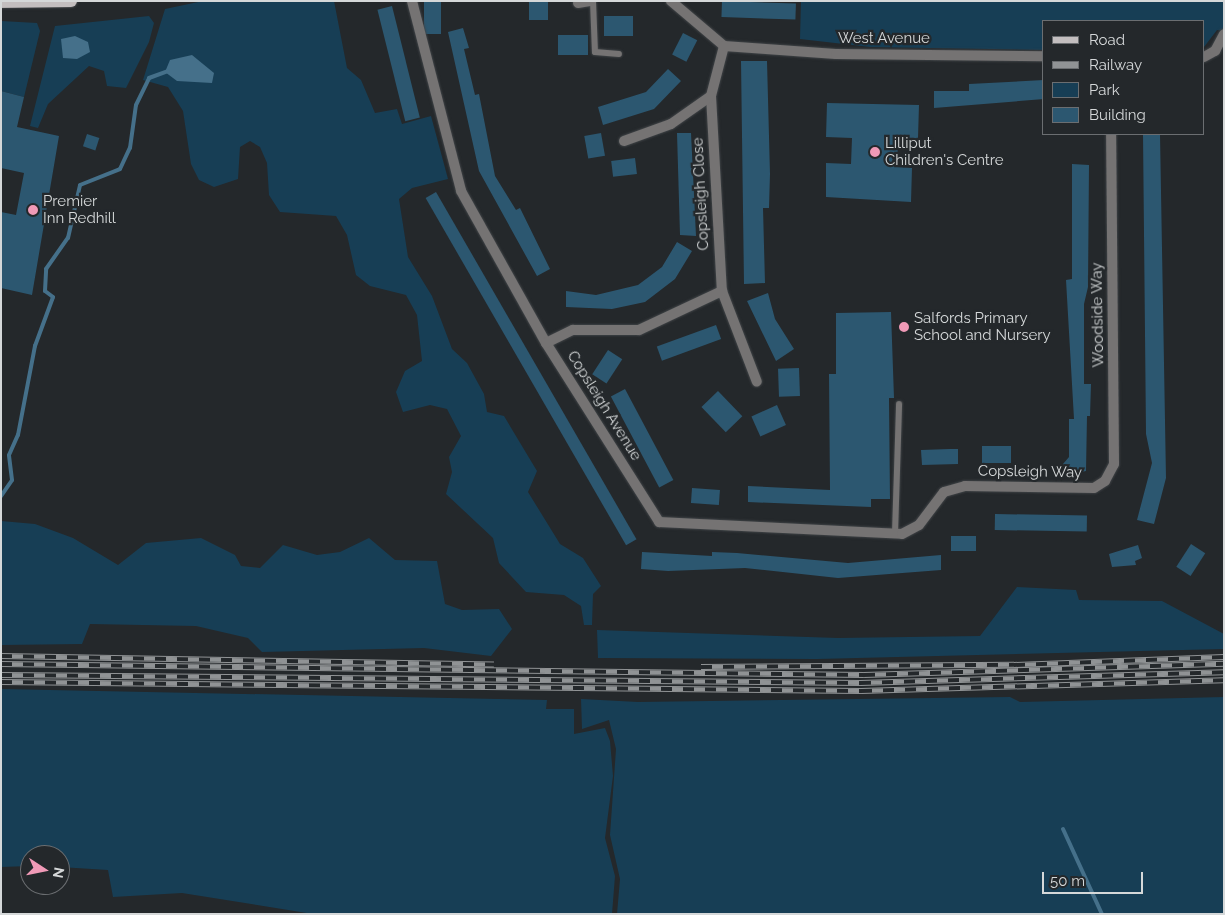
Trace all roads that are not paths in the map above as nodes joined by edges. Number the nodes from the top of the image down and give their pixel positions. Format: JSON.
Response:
{"nodes":[{"id":1,"x":71,"y":1,"type":"edge"},
{"id":2,"x":412,"y":1,"type":"edge"},
{"id":3,"x":592,"y":1,"type":"edge"},
{"id":4,"x":671,"y":1,"type":"edge"},
{"id":5,"x":1,"y":2,"type":"edge"},
{"id":6,"x":578,"y":3,"type":"dead end"},
{"id":7,"x":1224,"y":34,"type":"edge"},
{"id":8,"x":724,"y":46,"type":"junction"},
{"id":9,"x":619,"y":54,"type":"dead end"},
{"id":10,"x":1042,"y":56,"type":"edge"},
{"id":11,"x":1205,"y":56,"type":"edge"},
{"id":12,"x":711,"y":96,"type":"junction"},
{"id":13,"x":1111,"y":135,"type":"edge"},
{"id":14,"x":624,"y":141,"type":"dead end"},
{"id":15,"x":722,"y":291,"type":"junction"},
{"id":16,"x":546,"y":343,"type":"junction"},
{"id":17,"x":756,"y":382,"type":"dead end"},
{"id":18,"x":899,"y":404,"type":"dead end"},
{"id":19,"x":965,"y":486,"type":"joint"},
{"id":20,"x":1094,"y":488,"type":"joint"},
{"id":21,"x":895,"y":534,"type":"junction"}],
"edges":[{"from":1,"to":5,"type":"main road"},
{"from":2,"to":16,"type":"street","name":"Copsleigh Avenue"},
{"from":3,"to":6,"type":"street"},
{"from":3,"to":9,"type":"lane"},
{"from":4,"to":8,"type":"street"},
{"from":7,"to":11,"type":"street"},
{"from":8,"to":10,"type":"street","name":"West Avenue"},
{"from":8,"to":12,"type":"street","name":"Copsleigh Close"},
{"from":12,"to":14,"type":"street","name":"Copsleigh Close"},
{"from":12,"to":15,"type":"street","name":"Copsleigh Close"},
{"from":13,"to":20,"type":"street","name":"Woodside Way"},
{"from":15,"to":16,"type":"street"},
{"from":15,"to":17,"type":"street","name":"Copsleigh Close"},
{"from":16,"to":21,"type":"street","name":"Copsleigh Avenue"},
{"from":18,"to":21,"type":"lane"},
{"from":19,"to":20,"type":"street","name":"Copsleigh Way"},
{"from":19,"to":21,"type":"street","name":"Copsleigh Avenue"}]}
